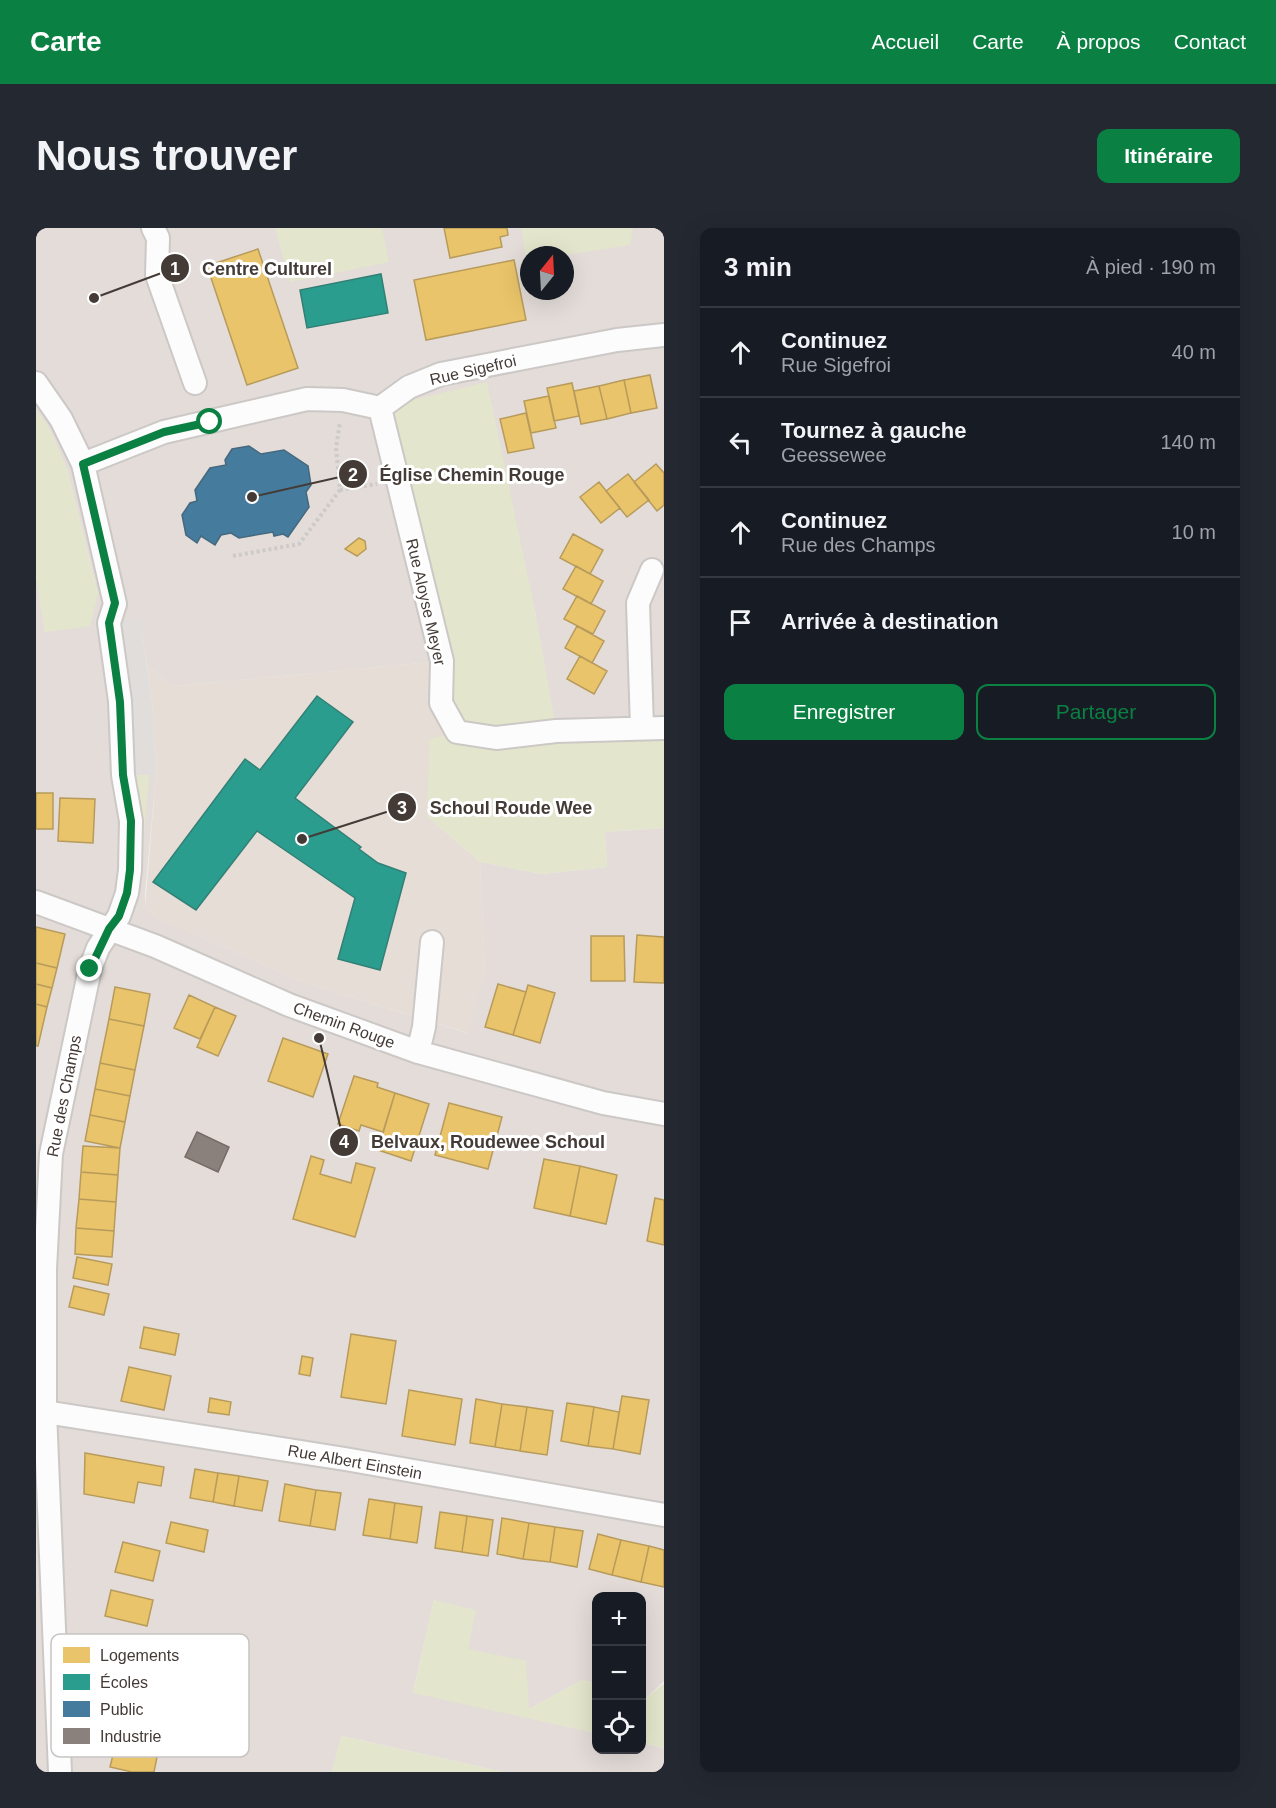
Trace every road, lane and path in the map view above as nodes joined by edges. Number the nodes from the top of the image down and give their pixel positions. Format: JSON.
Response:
{"nodes":[{"id":1,"x":153,"y":228,"type":"edge"},
{"id":2,"x":664,"y":335,"type":"edge"},
{"id":3,"x":195,"y":382,"type":"dead end"},
{"id":4,"x":36,"y":383,"type":"edge"},
{"id":5,"x":343,"y":400,"type":"junction"},
{"id":6,"x":380,"y":408,"type":"junction"},
{"id":7,"x":83,"y":464,"type":"junction"},
{"id":8,"x":370,"y":486,"type":"dead end"},
{"id":9,"x":340,"y":489,"type":"junction"},
{"id":10,"x":233,"y":556,"type":"dead end"},
{"id":11,"x":652,"y":570,"type":"dead end"},
{"id":12,"x":653,"y":728,"type":"edge"},
{"id":13,"x":36,"y":902,"type":"edge"},
{"id":14,"x":109,"y":929,"type":"junction"},
{"id":15,"x":432,"y":942,"type":"dead end"},
{"id":16,"x":418,"y":1052,"type":"junction"},
{"id":17,"x":664,"y":1114,"type":"edge"},
{"id":18,"x":45,"y":1412,"type":"junction"},
{"id":19,"x":664,"y":1515,"type":"edge"},
{"id":20,"x":54,"y":1634,"type":"edge"},
{"id":21,"x":59,"y":1757,"type":"edge"},
{"id":22,"x":60,"y":1772,"type":"edge"}],
"edges":[{"from":1,"to":3,"type":"street"},
{"from":2,"to":6,"type":"street","name":"Rue Sigefroi"},
{"from":4,"to":7,"type":"street","name":"Rue des Champs"},
{"from":5,"to":6,"type":"street"},
{"from":5,"to":7,"type":"street"},
{"from":5,"to":9,"type":"path"},
{"from":6,"to":12,"type":"street","name":"Rue Aloyse Meyer"},
{"from":7,"to":14,"type":"street","name":"Rue des Champs"},
{"from":8,"to":9,"type":"path"},
{"from":9,"to":10,"type":"path"},
{"from":11,"to":12,"type":"street"},
{"from":13,"to":14,"type":"street","name":"Chemin Rouge"},
{"from":14,"to":16,"type":"street","name":"Chemin Rouge"},
{"from":14,"to":18,"type":"street","name":"Rue des Champs"},
{"from":15,"to":16,"type":"street"},
{"from":16,"to":17,"type":"street","name":"Chemin Rouge"},
{"from":18,"to":19,"type":"street","name":"Rue Albert Einstein"},
{"from":18,"to":20,"type":"street","name":"Rue des Champs"},
{"from":21,"to":22,"type":"street","name":"Rue des Champs"}]}
